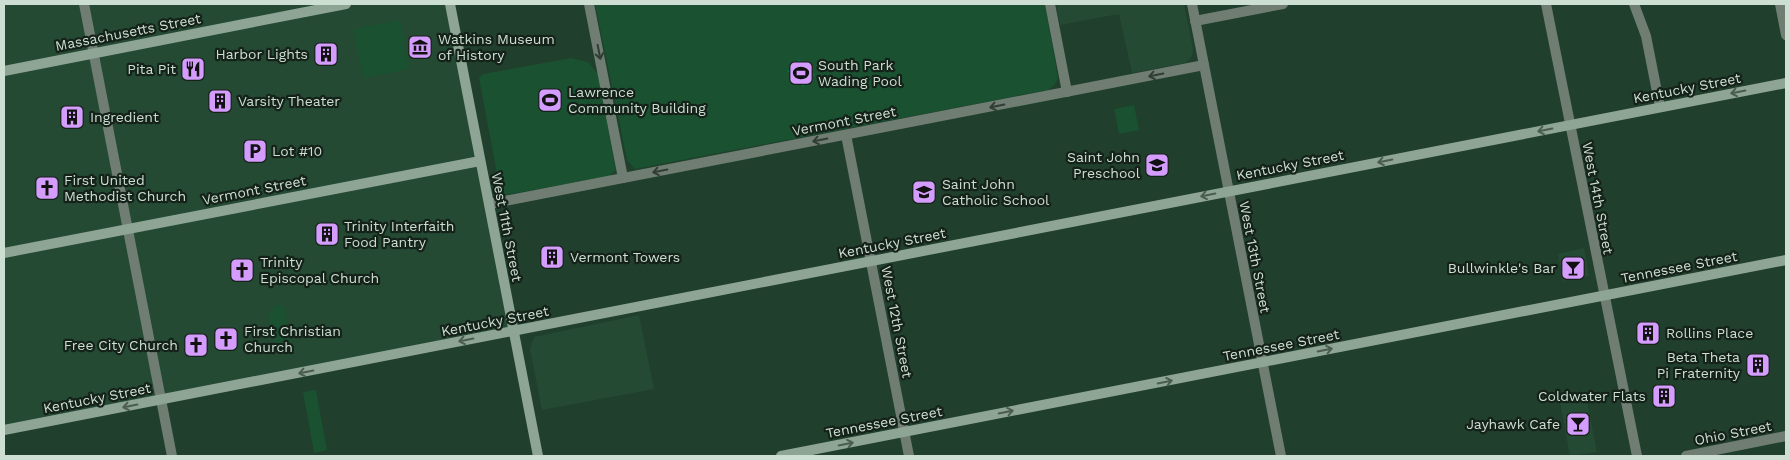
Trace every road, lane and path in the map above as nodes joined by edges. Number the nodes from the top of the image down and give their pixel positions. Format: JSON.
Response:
{"nodes":[{"id":1,"x":84,"y":4,"type":"edge"},
{"id":2,"x":346,"y":4,"type":"edge"},
{"id":3,"x":450,"y":4,"type":"edge"},
{"id":4,"x":589,"y":4,"type":"edge"},
{"id":5,"x":1050,"y":4,"type":"edge"},
{"id":6,"x":1192,"y":4,"type":"edge"},
{"id":7,"x":1283,"y":4,"type":"edge"},
{"id":8,"x":1546,"y":4,"type":"edge"},
{"id":9,"x":1634,"y":4,"type":"edge"},
{"id":10,"x":1780,"y":4,"type":"edge"},
{"id":11,"x":1195,"y":21,"type":"junction"},
{"id":12,"x":1786,"y":35,"type":"edge"},
{"id":13,"x":93,"y":53,"type":"junction"},
{"id":14,"x":1204,"y":66,"type":"junction"},
{"id":15,"x":4,"y":70,"type":"edge"},
{"id":16,"x":1786,"y":83,"type":"edge"},
{"id":17,"x":1067,"y":92,"type":"junction"},
{"id":18,"x":1660,"y":107,"type":"junction"},
{"id":19,"x":1569,"y":125,"type":"junction"},
{"id":20,"x":846,"y":135,"type":"junction"},
{"id":21,"x":480,"y":161,"type":"junction"},
{"id":22,"x":623,"y":178,"type":"junction"},
{"id":23,"x":1228,"y":191,"type":"junction"},
{"id":24,"x":489,"y":204,"type":"junction"},
{"id":25,"x":128,"y":229,"type":"junction"},
{"id":26,"x":4,"y":253,"type":"edge"},
{"id":27,"x":1786,"y":260,"type":"edge"},
{"id":28,"x":871,"y":261,"type":"junction"},
{"id":29,"x":1604,"y":295,"type":"junction"},
{"id":30,"x":514,"y":331,"type":"junction"},
{"id":31,"x":1263,"y":362,"type":"junction"},
{"id":32,"x":161,"y":400,"type":"junction"},
{"id":33,"x":4,"y":430,"type":"edge"},
{"id":34,"x":905,"y":432,"type":"junction"},
{"id":35,"x":1786,"y":436,"type":"edge"},
{"id":36,"x":172,"y":456,"type":"edge"},
{"id":37,"x":538,"y":456,"type":"edge"},
{"id":38,"x":781,"y":456,"type":"edge"},
{"id":39,"x":909,"y":456,"type":"edge"},
{"id":40,"x":1281,"y":456,"type":"edge"},
{"id":41,"x":1637,"y":456,"type":"edge"},
{"id":42,"x":1686,"y":456,"type":"edge"}],
"edges":[{"from":1,"to":13,"type":"street"},
{"from":2,"to":13,"type":"main road","name":"Massachusetts Street"},
{"from":3,"to":21,"type":"main road","name":"West 11th Street"},
{"from":4,"to":22,"type":"street","one_way":true},
{"from":5,"to":17,"type":"street"},
{"from":6,"to":11,"type":"street","name":"West 13th Street"},
{"from":7,"to":11,"type":"street"},
{"from":8,"to":19,"type":"street","name":"West 14th Street"},
{"from":9,"to":18,"type":"street"},
{"from":10,"to":12,"type":"street"},
{"from":11,"to":14,"type":"street","name":"West 13th Street"},
{"from":13,"to":15,"type":"main road","name":"Massachusetts Street"},
{"from":13,"to":25,"type":"street"},
{"from":14,"to":17,"type":"street","name":"Vermont Street","one_way":true},
{"from":14,"to":23,"type":"street","name":"West 13th Street"},
{"from":16,"to":18,"type":"main road","name":"Kentucky Street","one_way":true},
{"from":17,"to":20,"type":"street","name":"Vermont Street","one_way":true},
{"from":18,"to":19,"type":"main road","name":"Kentucky Street"},
{"from":19,"to":23,"type":"main road","name":"Kentucky Street","one_way":true},
{"from":19,"to":29,"type":"street","name":"West 14th Street"},
{"from":20,"to":22,"type":"street","name":"Vermont Street","one_way":true},
{"from":20,"to":28,"type":"street","name":"West 12th Street"},
{"from":21,"to":24,"type":"main road","name":"West 11th Street"},
{"from":21,"to":25,"type":"main road","name":"Vermont Street"},
{"from":22,"to":24,"type":"street","name":"Vermont Street"},
{"from":23,"to":28,"type":"main road","name":"Kentucky Street","one_way":true},
{"from":23,"to":31,"type":"street","name":"West 13th Street"},
{"from":24,"to":30,"type":"main road","name":"West 11th Street"},
{"from":25,"to":26,"type":"main road","name":"Vermont Street"},
{"from":25,"to":32,"type":"street"},
{"from":27,"to":29,"type":"main road","name":"Tennessee Street"},
{"from":28,"to":30,"type":"main road","name":"Kentucky Street"},
{"from":28,"to":34,"type":"street","name":"West 12th Street"},
{"from":31,"to":29,"type":"main road","name":"Tennessee Street","one_way":true},
{"from":29,"to":41,"type":"street","name":"West 14th Street"},
{"from":30,"to":32,"type":"main road","name":"Kentucky Street","one_way":true},
{"from":30,"to":37,"type":"main road","name":"West 11th Street"},
{"from":34,"to":31,"type":"main road","name":"Tennessee Street","one_way":true},
{"from":31,"to":40,"type":"street","name":"West 13th Street"},
{"from":32,"to":33,"type":"main road","name":"Kentucky Street","one_way":true},
{"from":32,"to":36,"type":"street"},
{"from":38,"to":34,"type":"main road","name":"Tennessee Street","one_way":true},
{"from":34,"to":39,"type":"street","name":"West 12th Street"},
{"from":35,"to":42,"type":"street","name":"Ohio Street"}]}
